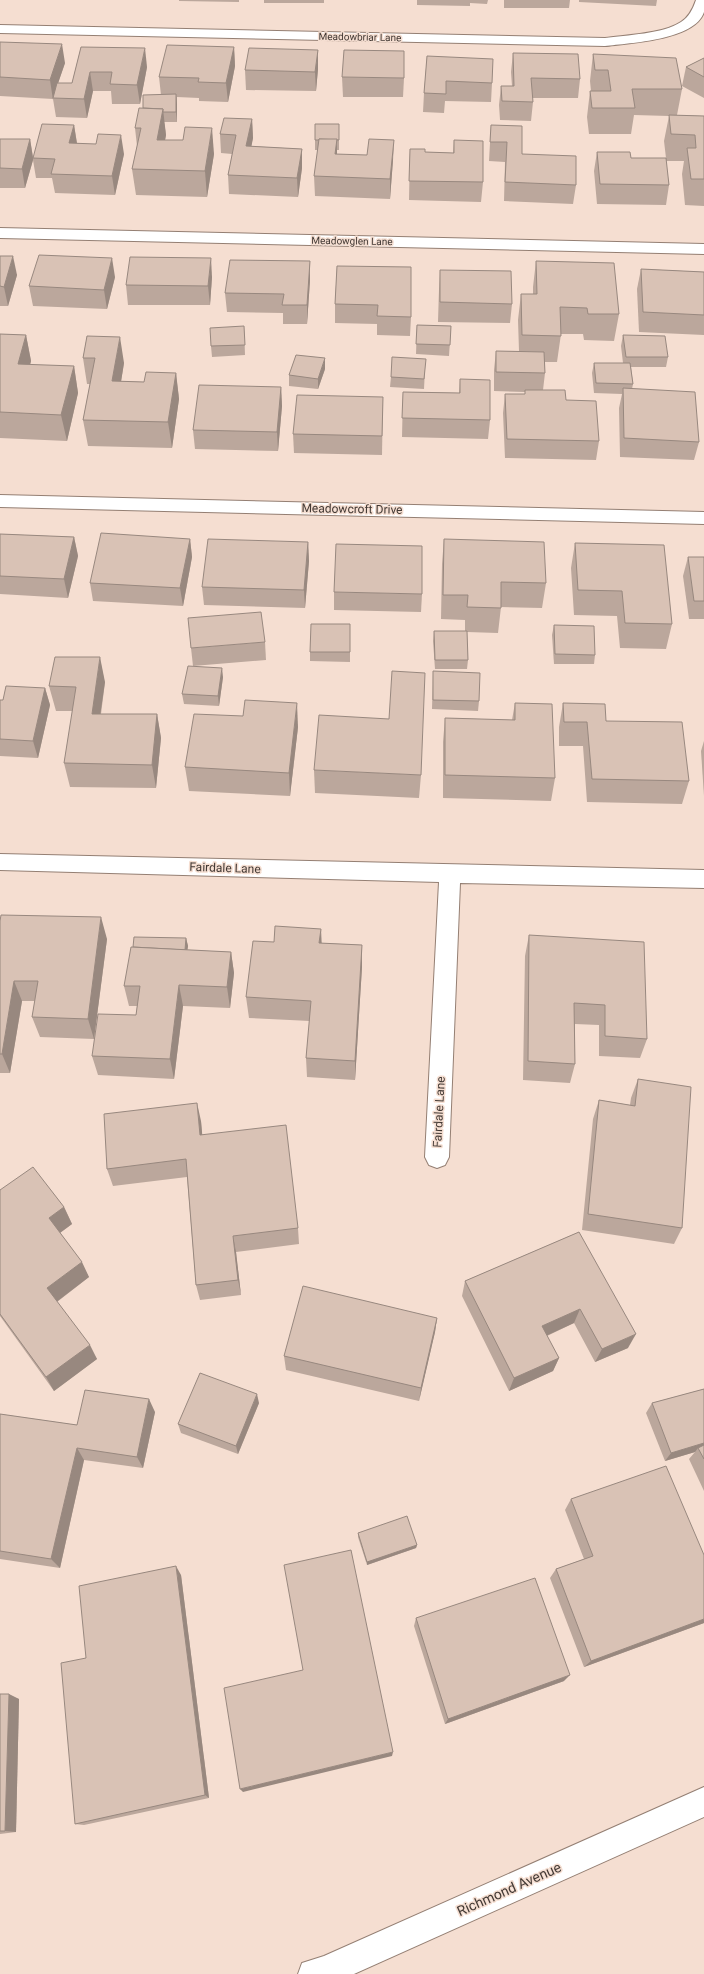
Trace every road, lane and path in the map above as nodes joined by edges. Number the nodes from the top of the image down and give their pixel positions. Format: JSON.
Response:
{"nodes":[{"id":1,"x":703,"y":0,"type":"edge"},
{"id":2,"x":0,"y":29,"type":"edge"},
{"id":3,"x":0,"y":233,"type":"edge"},
{"id":4,"x":704,"y":249,"type":"edge"},
{"id":5,"x":0,"y":501,"type":"edge"},
{"id":6,"x":704,"y":518,"type":"edge"},
{"id":7,"x":0,"y":862,"type":"edge"},
{"id":8,"x":450,"y":874,"type":"junction"},
{"id":9,"x":704,"y":879,"type":"edge"},
{"id":10,"x":437,"y":1157,"type":"dead end"},
{"id":11,"x":704,"y":1802,"type":"edge"},
{"id":12,"x":313,"y":1974,"type":"edge"}],
"edges":[{"from":1,"to":2,"type":"street","name":"Meadowbriar Lane"},
{"from":3,"to":4,"type":"street","name":"Meadowglen Lane"},
{"from":5,"to":6,"type":"street","name":"Meadowcroft Drive"},
{"from":7,"to":8,"type":"street","name":"Fairdale Lane"},
{"from":8,"to":9,"type":"street","name":"Fairdale Lane"},
{"from":8,"to":10,"type":"street","name":"Fairdale Lane"},
{"from":11,"to":12,"type":"street","name":"Richmond Avenue"}]}
